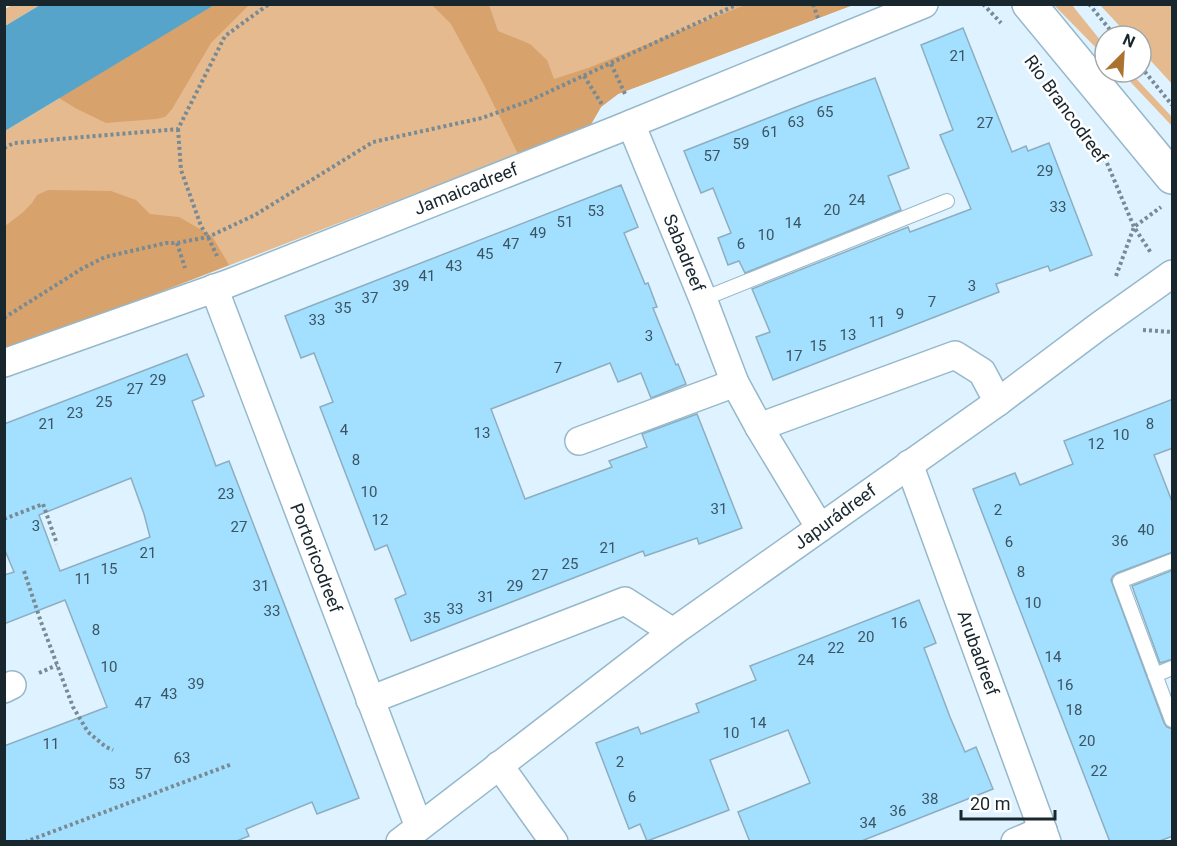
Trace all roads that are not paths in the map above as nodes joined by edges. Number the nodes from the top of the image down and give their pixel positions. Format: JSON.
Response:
{"nodes":[{"id":1,"x":924,"y":4,"type":"edge"},
{"id":2,"x":1029,"y":4,"type":"edge"},
{"id":3,"x":631,"y":124,"type":"junction"},
{"id":4,"x":1169,"y":191,"type":"edge"},
{"id":5,"x":947,"y":201,"type":"dead end"},
{"id":6,"x":1170,"y":276,"type":"edge"},
{"id":7,"x":221,"y":286,"type":"junction"},
{"id":8,"x":703,"y":299,"type":"junction"},
{"id":9,"x":4,"y":363,"type":"edge"},
{"id":10,"x":735,"y":383,"type":"junction"},
{"id":11,"x":998,"y":402,"type":"junction"},
{"id":12,"x":759,"y":427,"type":"junction"},
{"id":13,"x":579,"y":441,"type":"dead end"},
{"id":14,"x":909,"y":464,"type":"junction"},
{"id":15,"x":820,"y":528,"type":"junction"},
{"id":16,"x":1173,"y":561,"type":"edge"},
{"id":17,"x":673,"y":632,"type":"junction"},
{"id":18,"x":1173,"y":668,"type":"edge"},
{"id":19,"x":1155,"y":675,"type":"junction"},
{"id":20,"x":370,"y":700,"type":"junction"},
{"id":21,"x":1173,"y":720,"type":"edge"},
{"id":22,"x":499,"y":765,"type":"junction"},
{"id":23,"x":410,"y":834,"type":"edge"},
{"id":24,"x":1045,"y":836,"type":"edge"},
{"id":25,"x":554,"y":842,"type":"edge"},
{"id":26,"x":1015,"y":842,"type":"edge"}],
"edges":[{"from":1,"to":3,"type":"street","name":"Jamaicadreef"},
{"from":2,"to":4,"type":"street","name":"Rio Brancodreef"},
{"from":3,"to":7,"type":"street","name":"Jamaicadreef"},
{"from":3,"to":8,"type":"street","name":"Sabadreef"},
{"from":5,"to":8,"type":"lane"},
{"from":6,"to":11,"type":"street","name":"Japurádreef"},
{"from":7,"to":9,"type":"street","name":"Jamaicadreef"},
{"from":7,"to":20,"type":"street","name":"Portoricodreef"},
{"from":8,"to":10,"type":"street","name":"Sabadreef"},
{"from":10,"to":12,"type":"street","name":"Sabadreef"},
{"from":10,"to":13,"type":"street"},
{"from":11,"to":12,"type":"street"},
{"from":11,"to":14,"type":"street","name":"Japurádreef"},
{"from":12,"to":15,"type":"street","name":"Sabadreef"},
{"from":14,"to":15,"type":"street","name":"Japurádreef"},
{"from":14,"to":24,"type":"street","name":"Arubadreef"},
{"from":15,"to":17,"type":"street","name":"Japurádreef"},
{"from":16,"to":19,"type":"lane"},
{"from":17,"to":20,"type":"street"},
{"from":17,"to":22,"type":"street","name":"Japurádreef"},
{"from":18,"to":19,"type":"lane"},
{"from":19,"to":21,"type":"lane"},
{"from":20,"to":23,"type":"street","name":"Portoricodreef"},
{"from":22,"to":23,"type":"street","name":"Japurádreef"},
{"from":22,"to":25,"type":"street"},
{"from":24,"to":26,"type":"street"}]}
